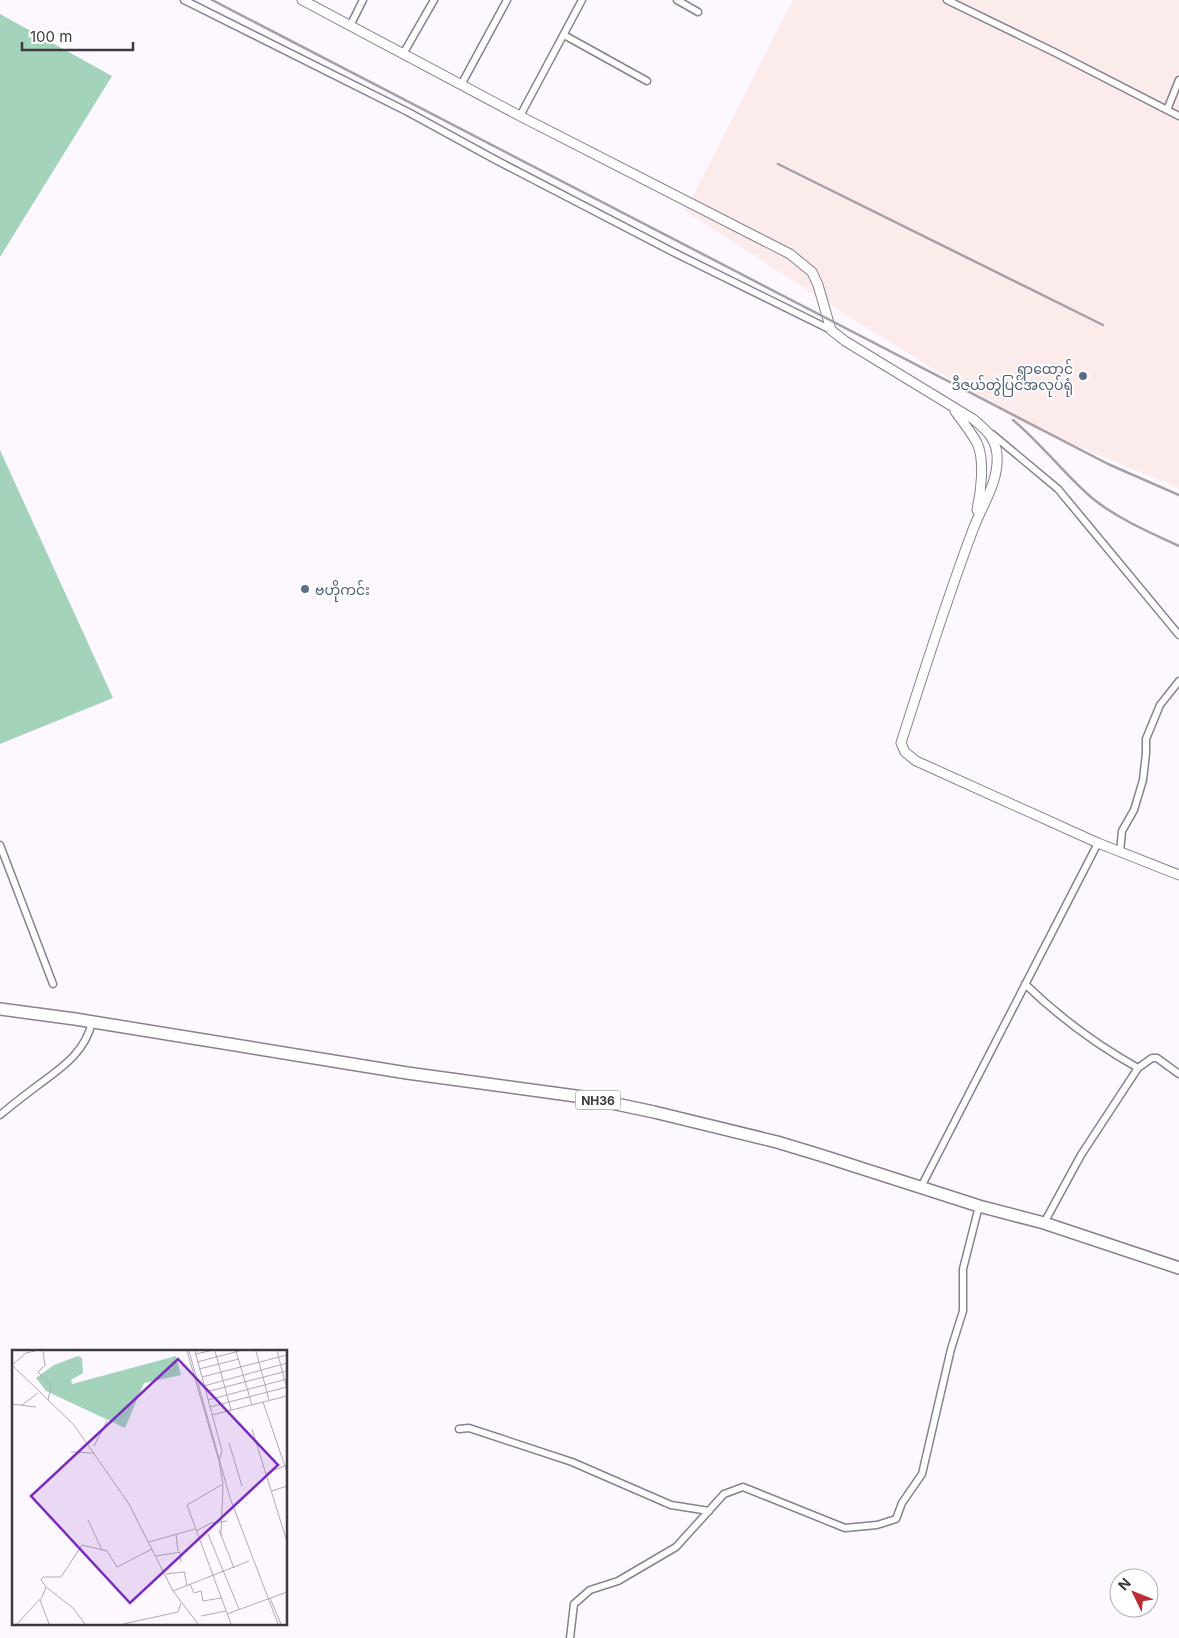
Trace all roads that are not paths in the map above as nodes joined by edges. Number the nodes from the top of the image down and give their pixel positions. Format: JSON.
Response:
{"nodes":[{"id":1,"x":184,"y":0,"type":"edge"},
{"id":2,"x":302,"y":0,"type":"edge"},
{"id":3,"x":363,"y":0,"type":"edge"},
{"id":4,"x":434,"y":0,"type":"edge"},
{"id":5,"x":507,"y":0,"type":"edge"},
{"id":6,"x":582,"y":0,"type":"edge"},
{"id":7,"x":677,"y":0,"type":"edge"},
{"id":8,"x":947,"y":0,"type":"edge"},
{"id":9,"x":698,"y":12,"type":"dead end"},
{"id":10,"x":350,"y":26,"type":"junction"},
{"id":11,"x":564,"y":35,"type":"junction"},
{"id":12,"x":403,"y":54,"type":"junction"},
{"id":13,"x":1179,"y":80,"type":"edge"},
{"id":14,"x":646,"y":81,"type":"dead end"},
{"id":15,"x":461,"y":85,"type":"junction"},
{"id":16,"x":1167,"y":110,"type":"junction"},
{"id":17,"x":520,"y":116,"type":"junction"},
{"id":18,"x":1179,"y":116,"type":"edge"},
{"id":19,"x":831,"y":330,"type":"junction"},
{"id":20,"x":953,"y":408,"type":"junction"},
{"id":21,"x":988,"y":431,"type":"junction"},
{"id":22,"x":974,"y":526,"type":"junction"},
{"id":23,"x":1179,"y":635,"type":"edge"},
{"id":24,"x":1179,"y":680,"type":"edge"},
{"id":25,"x":1098,"y":842,"type":"junction"},
{"id":26,"x":0,"y":845,"type":"edge"},
{"id":27,"x":1120,"y":852,"type":"junction"},
{"id":28,"x":1179,"y":875,"type":"edge"},
{"id":29,"x":54,"y":984,"type":"dead end"},
{"id":30,"x":1025,"y":984,"type":"junction"},
{"id":31,"x":0,"y":1009,"type":"edge"},
{"id":32,"x":92,"y":1022,"type":"junction"},
{"id":33,"x":1138,"y":1068,"type":"junction"},
{"id":34,"x":1179,"y":1074,"type":"edge"},
{"id":35,"x":0,"y":1115,"type":"edge"},
{"id":36,"x":921,"y":1187,"type":"junction"},
{"id":37,"x":979,"y":1206,"type":"junction"},
{"id":38,"x":1044,"y":1223,"type":"junction"},
{"id":39,"x":1179,"y":1268,"type":"edge"},
{"id":40,"x":459,"y":1430,"type":"dead end"},
{"id":41,"x":709,"y":1511,"type":"junction"},
{"id":42,"x":570,"y":1638,"type":"edge"}],
"edges":[{"from":1,"to":19,"type":"street"},
{"from":2,"to":10,"type":"street"},
{"from":3,"to":10,"type":"street"},
{"from":4,"to":12,"type":"street"},
{"from":5,"to":15,"type":"street"},
{"from":6,"to":11,"type":"street"},
{"from":7,"to":9,"type":"street"},
{"from":8,"to":16,"type":"street"},
{"from":10,"to":12,"type":"street"},
{"from":11,"to":14,"type":"street"},
{"from":11,"to":17,"type":"street"},
{"from":12,"to":15,"type":"street"},
{"from":13,"to":16,"type":"street"},
{"from":15,"to":17,"type":"street"},
{"from":16,"to":18,"type":"street"},
{"from":17,"to":19,"type":"street"},
{"from":19,"to":20,"type":"street"},
{"from":20,"to":21,"type":"street"},
{"from":20,"to":22,"type":"street"},
{"from":21,"to":22,"type":"street"},
{"from":21,"to":23,"type":"street"},
{"from":22,"to":25,"type":"street"},
{"from":24,"to":27,"type":"street"},
{"from":25,"to":27,"type":"street"},
{"from":25,"to":30,"type":"street"},
{"from":26,"to":29,"type":"street"},
{"from":27,"to":28,"type":"street"},
{"from":30,"to":33,"type":"street"},
{"from":30,"to":36,"type":"street"},
{"from":31,"to":32,"type":"highway","number":"NH36"},
{"from":32,"to":35,"type":"street"},
{"from":32,"to":36,"type":"highway","number":"NH36"},
{"from":33,"to":34,"type":"street"},
{"from":33,"to":38,"type":"street"},
{"from":36,"to":37,"type":"highway","number":"NH36"},
{"from":37,"to":38,"type":"highway","number":"NH36"},
{"from":37,"to":41,"type":"street"},
{"from":38,"to":39,"type":"highway","number":"NH36"},
{"from":40,"to":41,"type":"street"},
{"from":41,"to":42,"type":"street"}]}
